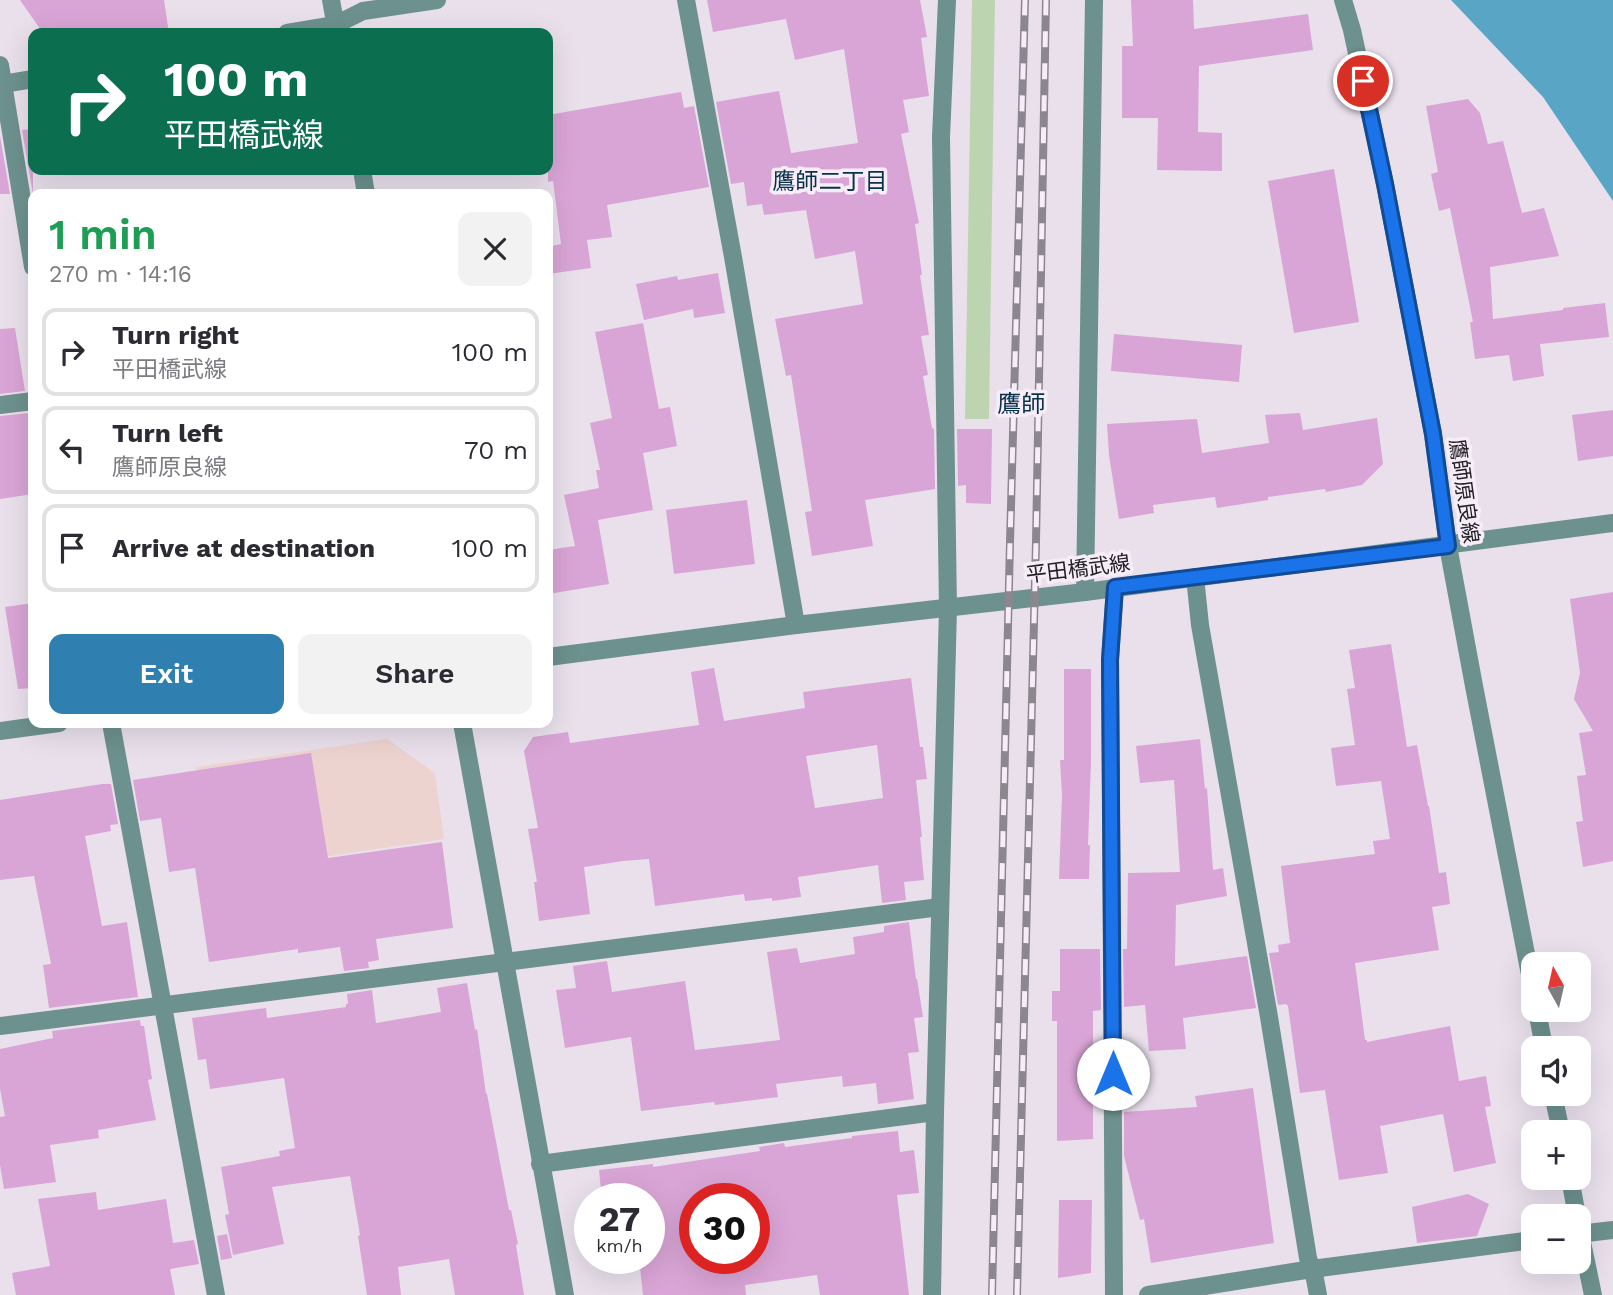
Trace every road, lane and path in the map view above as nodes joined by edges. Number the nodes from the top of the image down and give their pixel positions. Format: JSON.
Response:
{"nodes":[{"id":1,"x":331,"y":0,"type":"edge"},
{"id":2,"x":437,"y":0,"type":"edge"},
{"id":3,"x":686,"y":0,"type":"edge"},
{"id":4,"x":947,"y":0,"type":"edge"},
{"id":5,"x":1094,"y":0,"type":"edge"},
{"id":6,"x":1343,"y":0,"type":"edge"},
{"id":7,"x":336,"y":28,"type":"edge"},
{"id":8,"x":338,"y":28,"type":"edge"},
{"id":9,"x":0,"y":65,"type":"edge"},
{"id":10,"x":28,"y":80,"type":"edge"},
{"id":11,"x":3,"y":84,"type":"junction"},
{"id":12,"x":28,"y":236,"type":"edge"},
{"id":13,"x":28,"y":402,"type":"edge"},
{"id":14,"x":0,"y":405,"type":"edge"},
{"id":15,"x":1613,"y":523,"type":"edge"},
{"id":16,"x":1448,"y":546,"type":"junction"},
{"id":17,"x":1195,"y":577,"type":"junction"},
{"id":18,"x":1115,"y":587,"type":"junction"},
{"id":19,"x":1085,"y":592,"type":"junction"},
{"id":20,"x":948,"y":608,"type":"junction"},
{"id":21,"x":796,"y":625,"type":"junction"},
{"id":22,"x":553,"y":656,"type":"edge"},
{"id":23,"x":28,"y":728,"type":"edge"},
{"id":24,"x":112,"y":728,"type":"edge"},
{"id":25,"x":463,"y":728,"type":"edge"},
{"id":26,"x":0,"y":732,"type":"edge"},
{"id":27,"x":940,"y":906,"type":"junction"},
{"id":28,"x":1526,"y":952,"type":"edge"},
{"id":29,"x":503,"y":961,"type":"junction"},
{"id":30,"x":163,"y":1006,"type":"junction"},
{"id":31,"x":0,"y":1026,"type":"edge"},
{"id":32,"x":935,"y":1112,"type":"junction"},
{"id":33,"x":540,"y":1164,"type":"junction"},
{"id":34,"x":1591,"y":1227,"type":"edge"},
{"id":35,"x":1613,"y":1230,"type":"edge"},
{"id":36,"x":1521,"y":1242,"type":"edge"},
{"id":37,"x":1312,"y":1269,"type":"junction"},
{"id":38,"x":1589,"y":1274,"type":"edge"},
{"id":39,"x":216,"y":1295,"type":"edge"},
{"id":40,"x":565,"y":1295,"type":"edge"},
{"id":41,"x":932,"y":1295,"type":"edge"},
{"id":42,"x":1114,"y":1295,"type":"edge"},
{"id":43,"x":1148,"y":1295,"type":"edge"},
{"id":44,"x":1318,"y":1295,"type":"edge"},
{"id":45,"x":1593,"y":1295,"type":"edge"}],
"edges":[{"from":1,"to":7,"type":"street"},
{"from":2,"to":8,"type":"street"},
{"from":3,"to":21,"type":"street"},
{"from":4,"to":20,"type":"street"},
{"from":5,"to":19,"type":"street"},
{"from":6,"to":16,"type":"street","name":"鷹師原良線"},
{"from":9,"to":11,"type":"street"},
{"from":10,"to":11,"type":"street"},
{"from":11,"to":12,"type":"street"},
{"from":13,"to":14,"type":"street"},
{"from":15,"to":16,"type":"street","name":"平田橋武線"},
{"from":16,"to":17,"type":"street","name":"平田橋武線"},
{"from":16,"to":28,"type":"street","name":"鷹師原良線"},
{"from":17,"to":18,"type":"street","name":"平田橋武線"},
{"from":17,"to":37,"type":"street"},
{"from":18,"to":19,"type":"street","name":"平田橋武線"},
{"from":18,"to":42,"type":"street"},
{"from":19,"to":20,"type":"street","name":"平田橋武線"},
{"from":20,"to":21,"type":"street","name":"平田橋武線"},
{"from":20,"to":27,"type":"street"},
{"from":21,"to":22,"type":"street","name":"平田橋武線"},
{"from":23,"to":26,"type":"street"},
{"from":24,"to":30,"type":"street"},
{"from":25,"to":29,"type":"street"},
{"from":27,"to":29,"type":"street"},
{"from":27,"to":32,"type":"street"},
{"from":29,"to":30,"type":"street"},
{"from":29,"to":33,"type":"street"},
{"from":30,"to":31,"type":"street"},
{"from":30,"to":39,"type":"street"},
{"from":32,"to":33,"type":"street"},
{"from":32,"to":41,"type":"street"},
{"from":33,"to":40,"type":"street"},
{"from":34,"to":35,"type":"street"},
{"from":36,"to":37,"type":"street"},
{"from":37,"to":43,"type":"street"},
{"from":37,"to":44,"type":"street"},
{"from":38,"to":45,"type":"street"}]}
